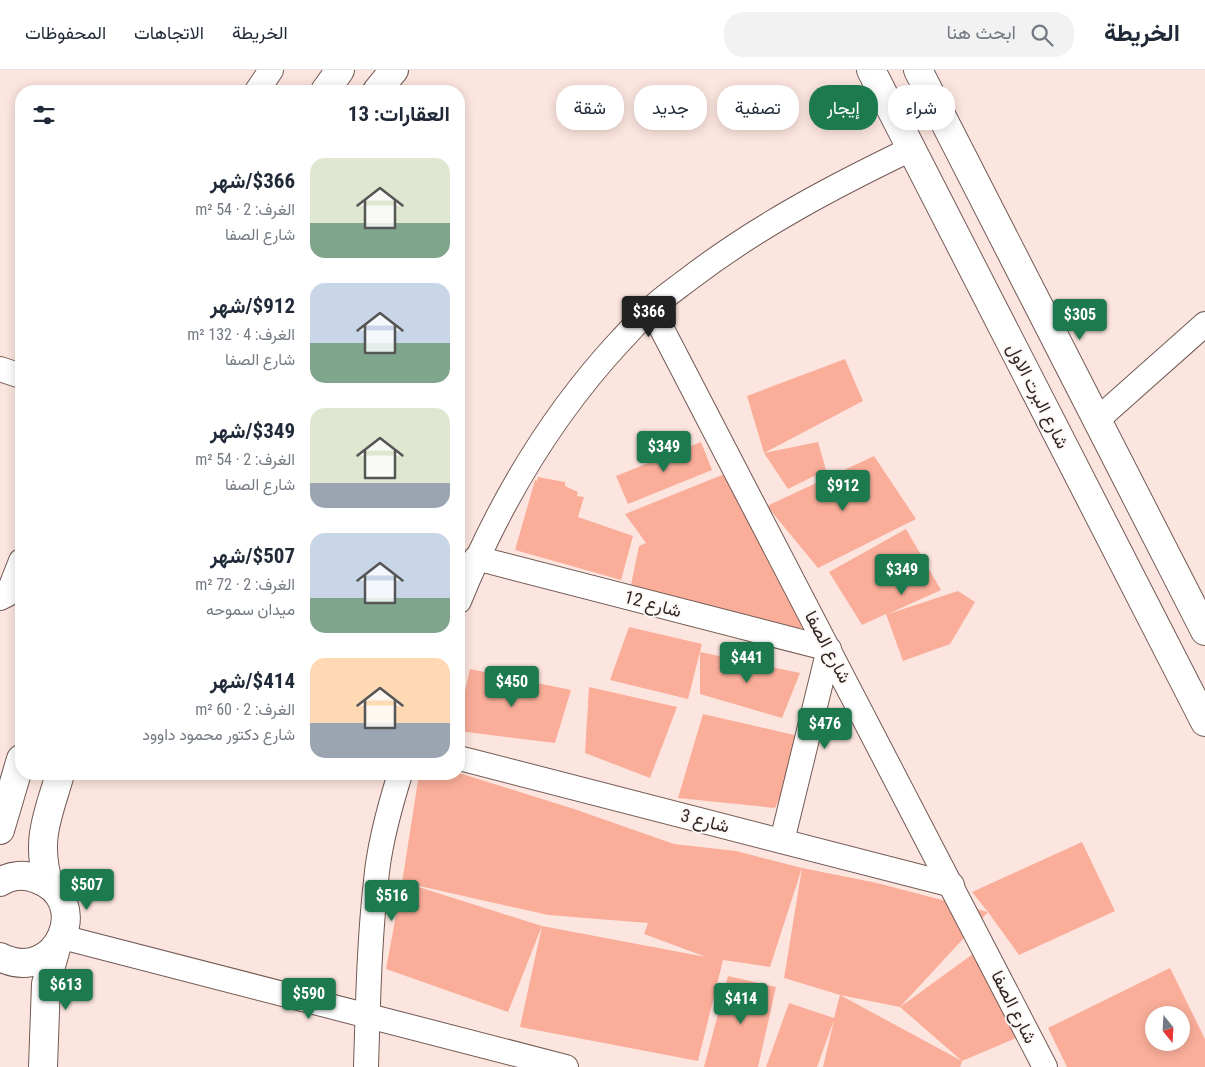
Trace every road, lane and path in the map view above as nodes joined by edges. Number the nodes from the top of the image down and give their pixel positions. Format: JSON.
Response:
{"nodes":[{"id":1,"x":272,"y":70,"type":"edge"},
{"id":2,"x":340,"y":70,"type":"edge"},
{"id":3,"x":394,"y":70,"type":"edge"},
{"id":4,"x":871,"y":70,"type":"edge"},
{"id":5,"x":918,"y":70,"type":"edge"},
{"id":6,"x":261,"y":85,"type":"edge"},
{"id":7,"x":329,"y":85,"type":"edge"},
{"id":8,"x":382,"y":85,"type":"edge"},
{"id":9,"x":912,"y":149,"type":"junction"},
{"id":10,"x":651,"y":308,"type":"junction"},
{"id":11,"x":1046,"y":321,"type":"junction"},
{"id":12,"x":1205,"y":324,"type":"edge"},
{"id":13,"x":1009,"y":339,"type":"junction"},
{"id":14,"x":0,"y":369,"type":"edge"},
{"id":15,"x":15,"y":374,"type":"edge"},
{"id":16,"x":1097,"y":420,"type":"junction"},
{"id":17,"x":476,"y":558,"type":"junction"},
{"id":18,"x":15,"y":576,"type":"edge"},
{"id":19,"x":465,"y":586,"type":"edge"},
{"id":20,"x":0,"y":598,"type":"edge"},
{"id":21,"x":1205,"y":631,"type":"edge"},
{"id":22,"x":829,"y":649,"type":"junction"},
{"id":23,"x":1205,"y":722,"type":"edge"},
{"id":24,"x":465,"y":760,"type":"edge"},
{"id":25,"x":15,"y":779,"type":"edge"},
{"id":26,"x":58,"y":780,"type":"edge"},
{"id":27,"x":398,"y":780,"type":"edge"},
{"id":28,"x":0,"y":830,"type":"edge"},
{"id":29,"x":782,"y":841,"type":"junction"},
{"id":30,"x":0,"y":882,"type":"edge"},
{"id":31,"x":49,"y":885,"type":"junction"},
{"id":32,"x":952,"y":885,"type":"junction"},
{"id":33,"x":59,"y":942,"type":"junction"},
{"id":34,"x":0,"y":957,"type":"edge"},
{"id":35,"x":368,"y":1016,"type":"junction"},
{"id":36,"x":43,"y":1067,"type":"edge"},
{"id":37,"x":366,"y":1067,"type":"edge"},
{"id":38,"x":566,"y":1067,"type":"edge"},
{"id":39,"x":1045,"y":1067,"type":"edge"}],
"edges":[{"from":1,"to":6,"type":"street"},
{"from":2,"to":7,"type":"main road"},
{"from":3,"to":8,"type":"main road"},
{"from":4,"to":9,"type":"main road","name":"شارع البرت الاول"},
{"from":5,"to":11,"type":"main road"},
{"from":9,"to":10,"type":"street"},
{"from":9,"to":13,"type":"main road","name":"شارع البرت الاول"},
{"from":10,"to":17,"type":"street"},
{"from":10,"to":22,"type":"street","name":"شارع الصفا"},
{"from":11,"to":13,"type":"main road"},
{"from":11,"to":16,"type":"main road"},
{"from":12,"to":16,"type":"street"},
{"from":13,"to":23,"type":"main road","name":"شارع البرت الاول"},
{"from":14,"to":15,"type":"street"},
{"from":16,"to":21,"type":"main road"},
{"from":17,"to":19,"type":"street"},
{"from":17,"to":22,"type":"street","name":"شارع 12"},
{"from":18,"to":20,"type":"street"},
{"from":22,"to":29,"type":"street"},
{"from":22,"to":32,"type":"street","name":"شارع الصفا"},
{"from":24,"to":29,"type":"street","name":"شارع 3"},
{"from":25,"to":28,"type":"main road"},
{"from":26,"to":31,"type":"main road"},
{"from":27,"to":35,"type":"street"},
{"from":29,"to":32,"type":"street","name":"شارع 3"},
{"from":30,"to":31,"type":"main road"},
{"from":31,"to":33,"type":"main road"},
{"from":32,"to":39,"type":"street","name":"شارع الصفا"},
{"from":33,"to":34,"type":"main road"},
{"from":33,"to":35,"type":"street"},
{"from":33,"to":36,"type":"main road"},
{"from":35,"to":37,"type":"street"},
{"from":35,"to":38,"type":"street"}]}
